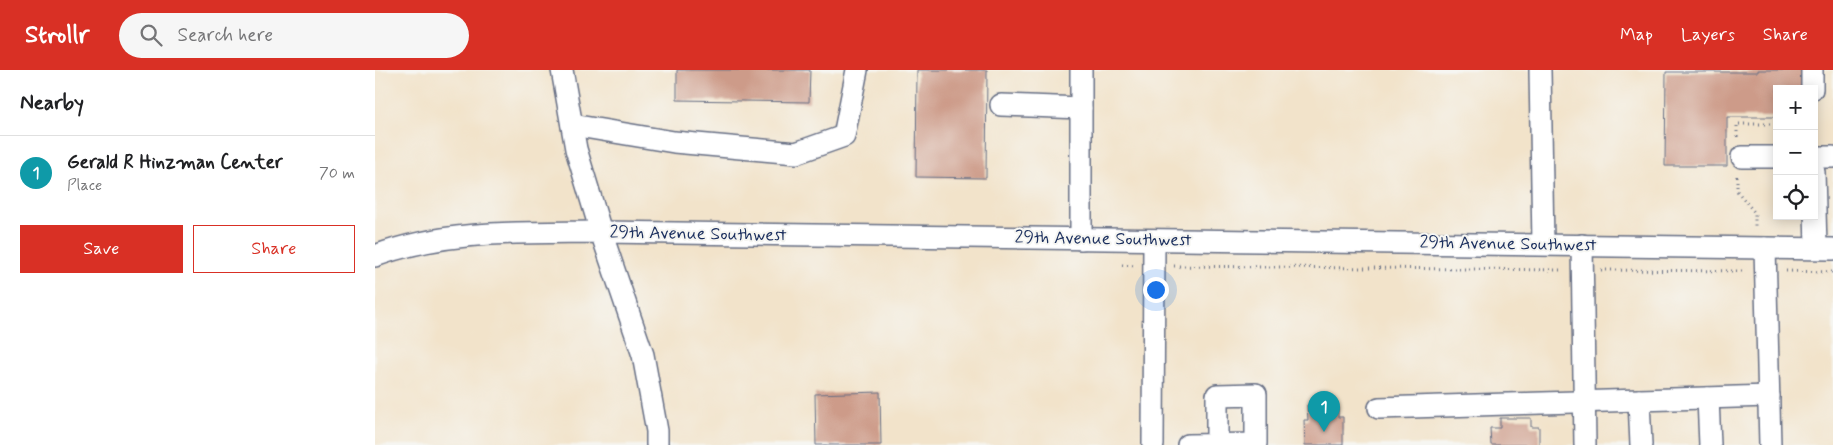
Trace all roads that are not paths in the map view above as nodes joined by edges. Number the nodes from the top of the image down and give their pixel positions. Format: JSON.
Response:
{"nodes":[{"id":1,"x":562,"y":70,"type":"edge"},
{"id":2,"x":857,"y":70,"type":"edge"},
{"id":3,"x":1081,"y":70,"type":"edge"},
{"id":4,"x":1540,"y":70,"type":"edge"},
{"id":5,"x":1812,"y":70,"type":"edge"},
{"id":6,"x":1812,"y":85,"type":"edge"},
{"id":7,"x":1001,"y":105,"type":"dead end"},
{"id":8,"x":1081,"y":108,"type":"junction"},
{"id":9,"x":571,"y":126,"type":"junction"},
{"id":10,"x":1742,"y":157,"type":"dead end"},
{"id":11,"x":1773,"y":157,"type":"edge"},
{"id":12,"x":1818,"y":157,"type":"edge"},
{"id":13,"x":1833,"y":157,"type":"edge"},
{"id":14,"x":1814,"y":175,"type":"edge"},
{"id":15,"x":601,"y":232,"type":"junction"},
{"id":16,"x":1081,"y":239,"type":"junction"},
{"id":17,"x":1154,"y":240,"type":"junction"},
{"id":18,"x":1543,"y":244,"type":"junction"},
{"id":19,"x":1582,"y":245,"type":"junction"},
{"id":20,"x":1765,"y":248,"type":"junction"},
{"id":21,"x":1825,"y":248,"type":"edge"},
{"id":22,"x":375,"y":256,"type":"edge"},
{"id":23,"x":1769,"y":396,"type":"junction"},
{"id":24,"x":1708,"y":398,"type":"junction"},
{"id":25,"x":1639,"y":400,"type":"junction"},
{"id":26,"x":1584,"y":402,"type":"junction"},
{"id":27,"x":1379,"y":408,"type":"dead end"},
{"id":28,"x":1217,"y":444,"type":"edge"},
{"id":29,"x":657,"y":445,"type":"edge"},
{"id":30,"x":1153,"y":445,"type":"edge"},
{"id":31,"x":1189,"y":445,"type":"edge"},
{"id":32,"x":1585,"y":445,"type":"edge"},
{"id":33,"x":1641,"y":445,"type":"edge"},
{"id":34,"x":1709,"y":445,"type":"edge"},
{"id":35,"x":1770,"y":445,"type":"edge"}],
"edges":[{"from":1,"to":9,"type":"street"},
{"from":2,"to":9,"type":"street"},
{"from":3,"to":8,"type":"street"},
{"from":4,"to":18,"type":"street"},
{"from":5,"to":6,"type":"street"},
{"from":7,"to":8,"type":"street"},
{"from":8,"to":16,"type":"street"},
{"from":9,"to":15,"type":"street"},
{"from":10,"to":11,"type":"street"},
{"from":12,"to":13,"type":"street"},
{"from":14,"to":21,"type":"street"},
{"from":15,"to":16,"type":"street","name":"29th Avenue Southwest"},
{"from":15,"to":22,"type":"street","name":"29th Avenue Southwest"},
{"from":15,"to":29,"type":"street"},
{"from":16,"to":17,"type":"street","name":"29th Avenue Southwest"},
{"from":17,"to":18,"type":"street","name":"29th Avenue Southwest"},
{"from":17,"to":30,"type":"street"},
{"from":18,"to":19,"type":"street","name":"29th Avenue Southwest"},
{"from":19,"to":20,"type":"street","name":"29th Avenue Southwest"},
{"from":19,"to":26,"type":"street"},
{"from":20,"to":21,"type":"street","name":"29th Avenue Southwest"},
{"from":20,"to":23,"type":"street"},
{"from":23,"to":24,"type":"street"},
{"from":23,"to":35,"type":"street"},
{"from":24,"to":25,"type":"street"},
{"from":24,"to":34,"type":"street"},
{"from":25,"to":26,"type":"street"},
{"from":25,"to":33,"type":"street"},
{"from":26,"to":27,"type":"street"},
{"from":26,"to":32,"type":"street"},
{"from":28,"to":31,"type":"street"}]}
